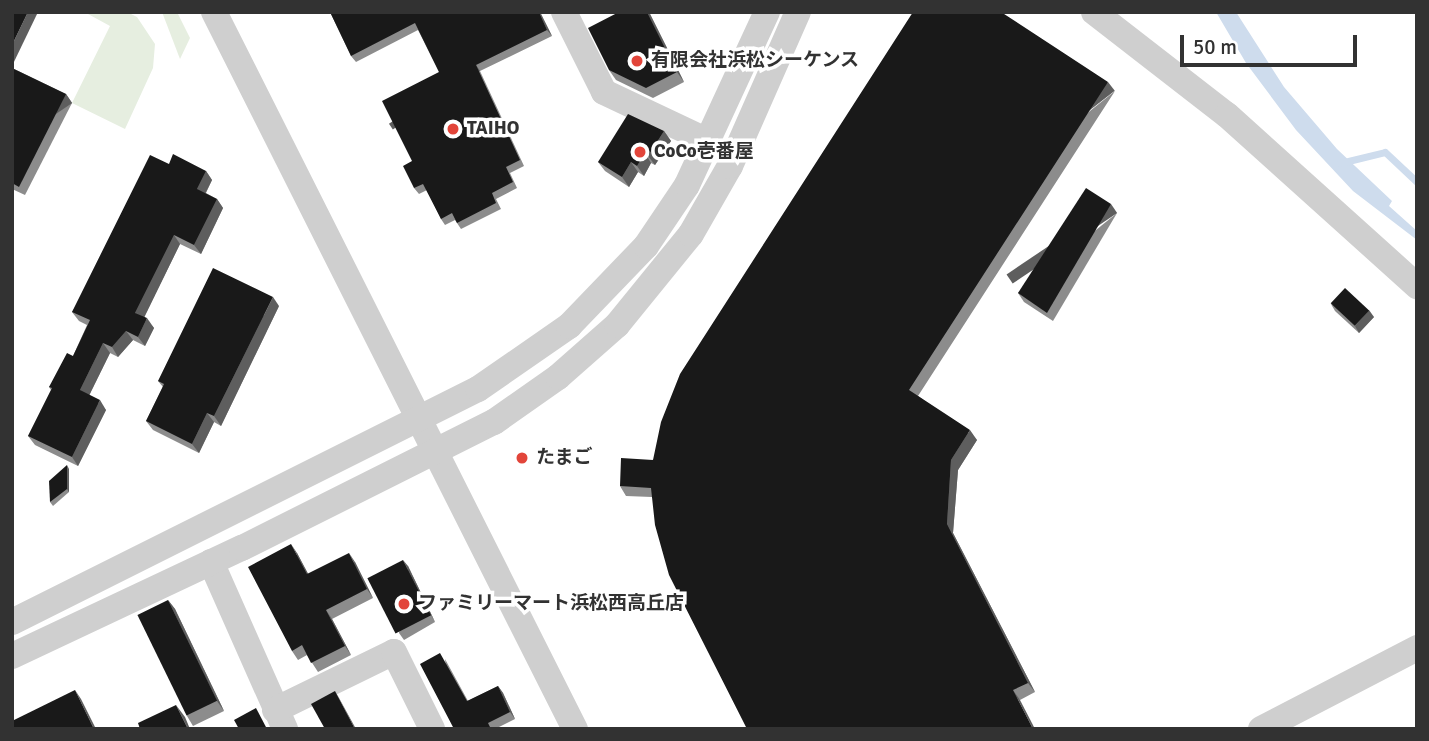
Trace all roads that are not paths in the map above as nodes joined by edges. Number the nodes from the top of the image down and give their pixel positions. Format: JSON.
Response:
{"nodes":[{"id":1,"x":214,"y":12,"type":"edge"},
{"id":2,"x":564,"y":12,"type":"edge"},
{"id":3,"x":767,"y":12,"type":"edge"},
{"id":4,"x":798,"y":12,"type":"edge"},
{"id":5,"x":1094,"y":12,"type":"edge"},
{"id":6,"x":710,"y":142,"type":"junction"},
{"id":7,"x":1417,"y":286,"type":"edge"},
{"id":8,"x":418,"y":418,"type":"junction"},
{"id":9,"x":435,"y":451,"type":"junction"},
{"id":10,"x":211,"y":562,"type":"junction"},
{"id":11,"x":12,"y":622,"type":"edge"},
{"id":12,"x":1417,"y":648,"type":"edge"},
{"id":13,"x":12,"y":656,"type":"edge"},
{"id":14,"x":280,"y":719,"type":"edge"},
{"id":15,"x":432,"y":729,"type":"edge"},
{"id":16,"x":575,"y":729,"type":"edge"},
{"id":17,"x":1261,"y":729,"type":"edge"}],
"edges":[{"from":1,"to":8,"type":"street"},
{"from":2,"to":6,"type":"street"},
{"from":3,"to":6,"type":"street"},
{"from":4,"to":9,"type":"street"},
{"from":5,"to":7,"type":"street"},
{"from":6,"to":8,"type":"street"},
{"from":8,"to":9,"type":"street"},
{"from":8,"to":11,"type":"street"},
{"from":9,"to":10,"type":"street"},
{"from":9,"to":16,"type":"street"},
{"from":10,"to":13,"type":"street"},
{"from":10,"to":14,"type":"street"},
{"from":12,"to":17,"type":"street"},
{"from":14,"to":15,"type":"street"}]}
